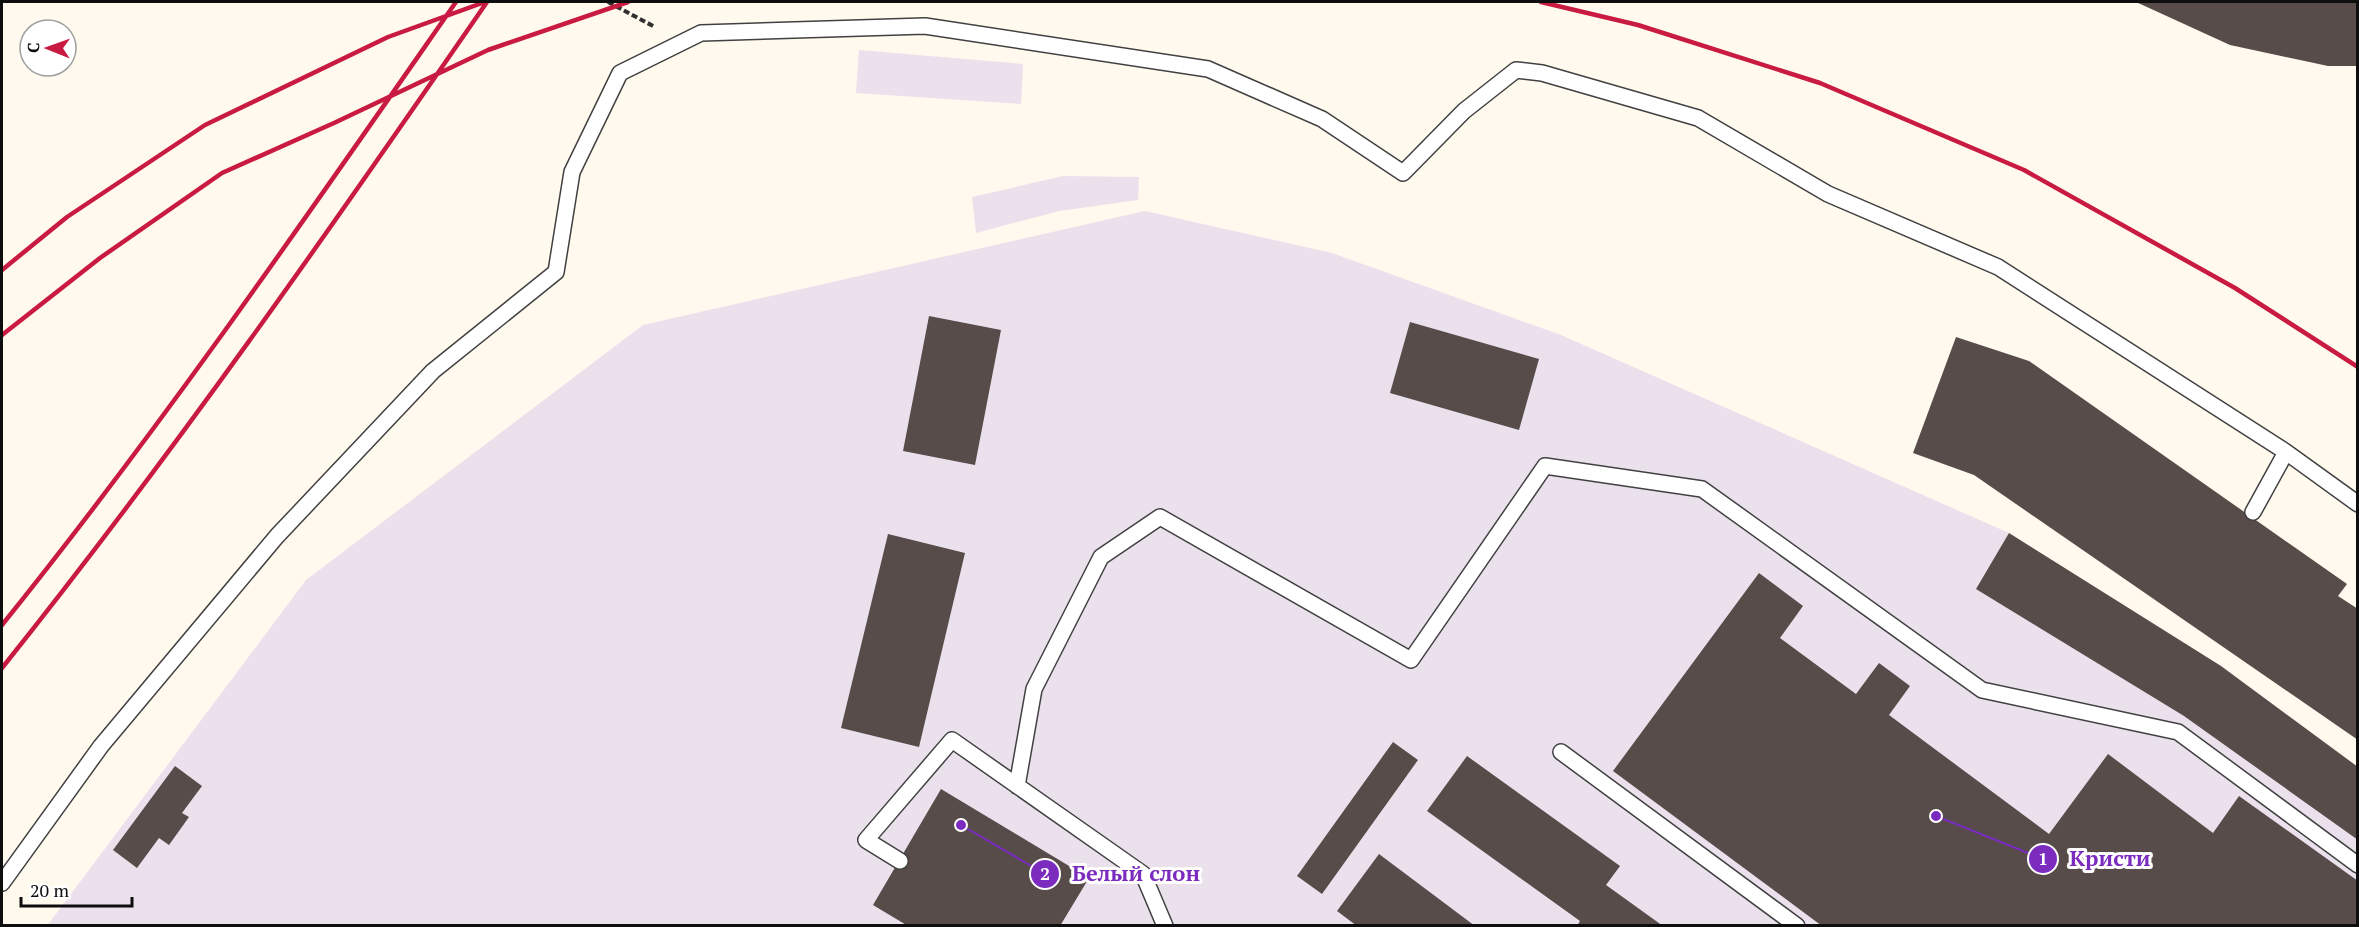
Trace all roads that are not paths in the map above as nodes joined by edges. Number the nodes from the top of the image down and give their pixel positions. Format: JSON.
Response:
{"nodes":[{"id":1,"x":2286,"y":452,"type":"junction"},
{"id":2,"x":2358,"y":504,"type":"edge"},
{"id":3,"x":2253,"y":512,"type":"dead end"},
{"id":4,"x":1561,"y":752,"type":"dead end"},
{"id":5,"x":1017,"y":786,"type":"junction"},
{"id":6,"x":900,"y":861,"type":"dead end"},
{"id":7,"x":2358,"y":865,"type":"edge"},
{"id":8,"x":2,"y":883,"type":"edge"},
{"id":9,"x":1165,"y":926,"type":"edge"},
{"id":10,"x":1797,"y":926,"type":"edge"}],
"edges":[{"from":1,"to":2,"type":"lane"},
{"from":1,"to":3,"type":"lane"},
{"from":1,"to":8,"type":"lane"},
{"from":4,"to":10,"type":"lane"},
{"from":5,"to":6,"type":"lane"},
{"from":5,"to":7,"type":"lane"},
{"from":5,"to":9,"type":"lane"}]}
